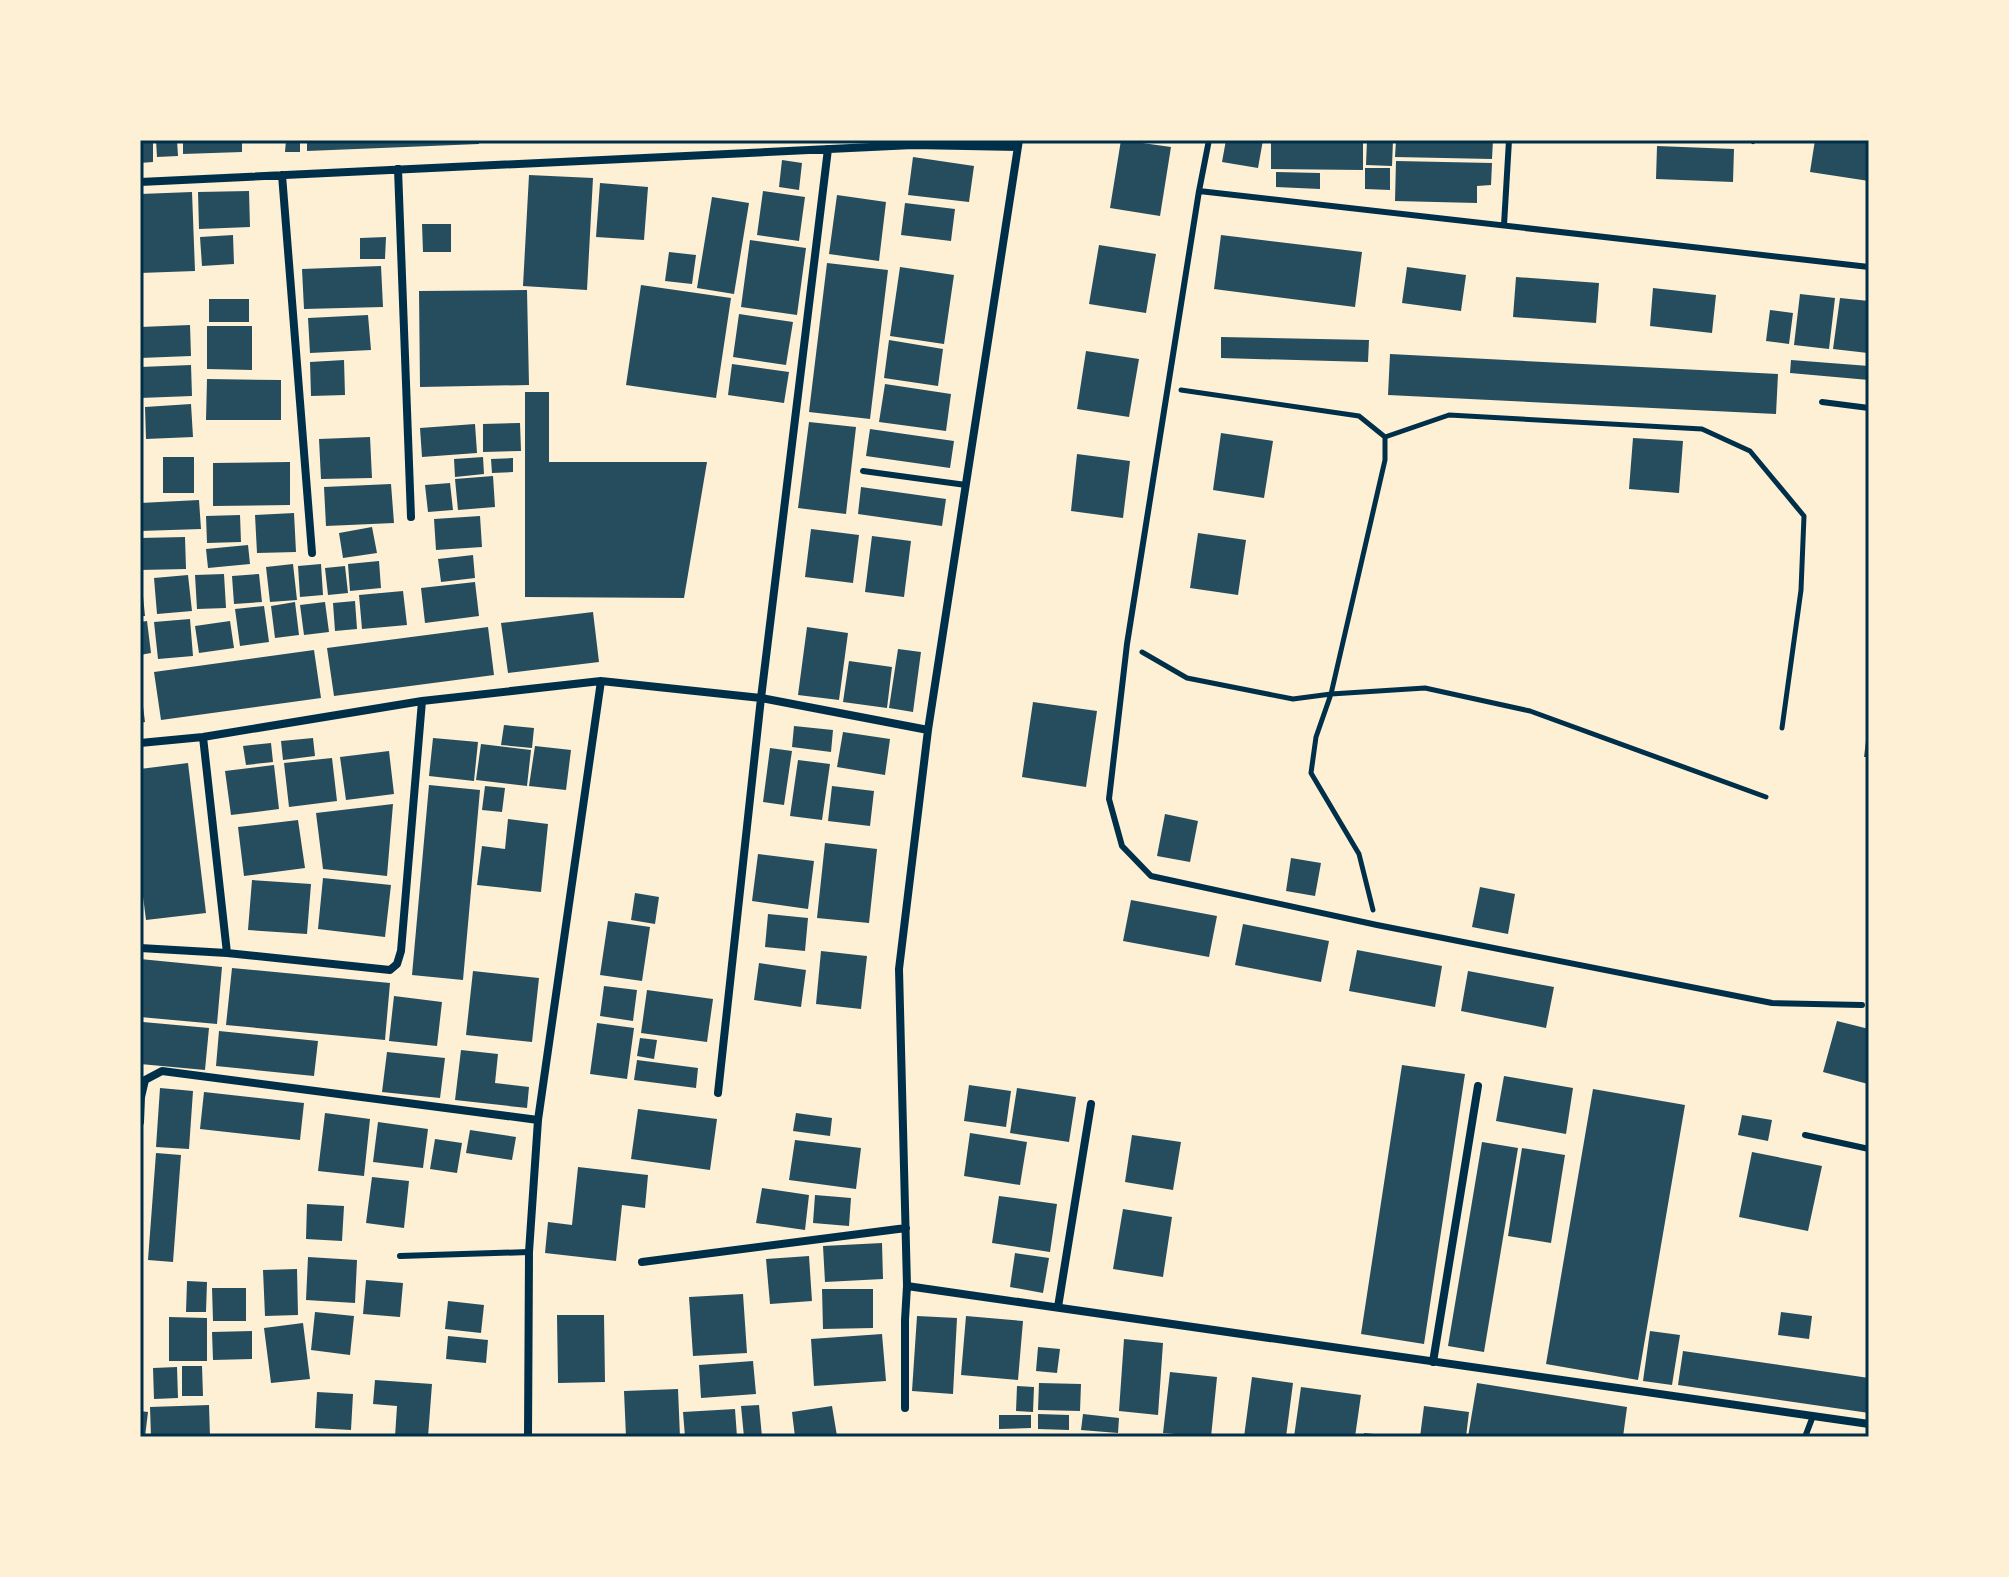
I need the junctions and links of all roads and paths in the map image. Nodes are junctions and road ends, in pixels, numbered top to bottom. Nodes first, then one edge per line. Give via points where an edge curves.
1 (1209, 140) edge
2 (1509, 140) edge
3 (1019, 144) edge
4 (828, 149) junction
5 (398, 169) junction
6 (282, 175) junction
7 (140, 182) edge
8 (1199, 191) junction
9 (1504, 225) junction
10 (1869, 267) edge
11 (1168, 388) junction
12 (1822, 402) dead end
13 (1869, 408) edge
14 (1385, 437) junction
15 (863, 471) dead end
16 (966, 485) junction
17 (411, 517) dead end
18 (312, 553) dead end
19 (1127, 644) junction
20 (601, 681) junction
21 (1331, 694) junction
22 (761, 698) junction
23 (422, 701) junction
24 (1782, 728) dead end
25 (928, 730) junction
26 (203, 737) junction
27 (140, 743) edge
28 (1766, 797) dead end
29 (1377, 925) junction
30 (140, 948) edge
31 (227, 953) junction
32 (1862, 1005) dead end
33 (1478, 1086) dead end
34 (718, 1093) dead end
35 (1091, 1104) dead end
36 (538, 1120) junction
37 (140, 1122) edge
38 (1805, 1135) dead end
39 (1869, 1149) edge
40 (906, 1228) junction
41 (529, 1252) junction
42 (400, 1256) dead end
43 (642, 1262) dead end
44 (907, 1286) junction
45 (1058, 1307) junction
46 (1433, 1362) junction
47 (905, 1408) dead end
48 (1813, 1416) junction
49 (1869, 1424) edge
50 (528, 1437) edge
51 (1805, 1437) edge

1 - 8 lane
2 - 9 lane
3 - 4 street
3 - 16 street
4 - 5 street
4 - 22 street
5 - 6 street
5 - 17 street
6 - 7 street
6 - 18 street
8 - 9 lane
8 - 11 lane
9 - 10 lane
11 - 14 path via 1359,416
11 - 19 lane
12 - 13 lane
14 - 21 path via 1385,460
14 - 24 path via 1449,415 1702,429 1750,451 1804,516 1801,590
15 - 16 lane
16 - 25 street
19 - 21 path via 1187,678 1293,699
19 - 29 lane via 1109,799 1122,846 1151,876
20 - 22 street
20 - 23 street
20 - 36 street
21 - 28 path via 1425,688 1530,711
21 - 29 path via 1311,773 1359,854
22 - 25 street
22 - 34 street
23 - 26 street
23 - 31 street via 397,964 390,970
25 - 40 street via 899,969
26 - 27 street
26 - 31 street
29 - 32 lane via 1772,1003
30 - 31 street
33 - 46 street
35 - 45 street
36 - 37 street via 162,1071 145,1080
36 - 41 street
38 - 39 lane
40 - 43 street
40 - 44 street
41 - 42 lane
41 - 50 street
44 - 45 street
44 - 47 street
45 - 46 street
46 - 48 street
48 - 49 street
48 - 51 lane

